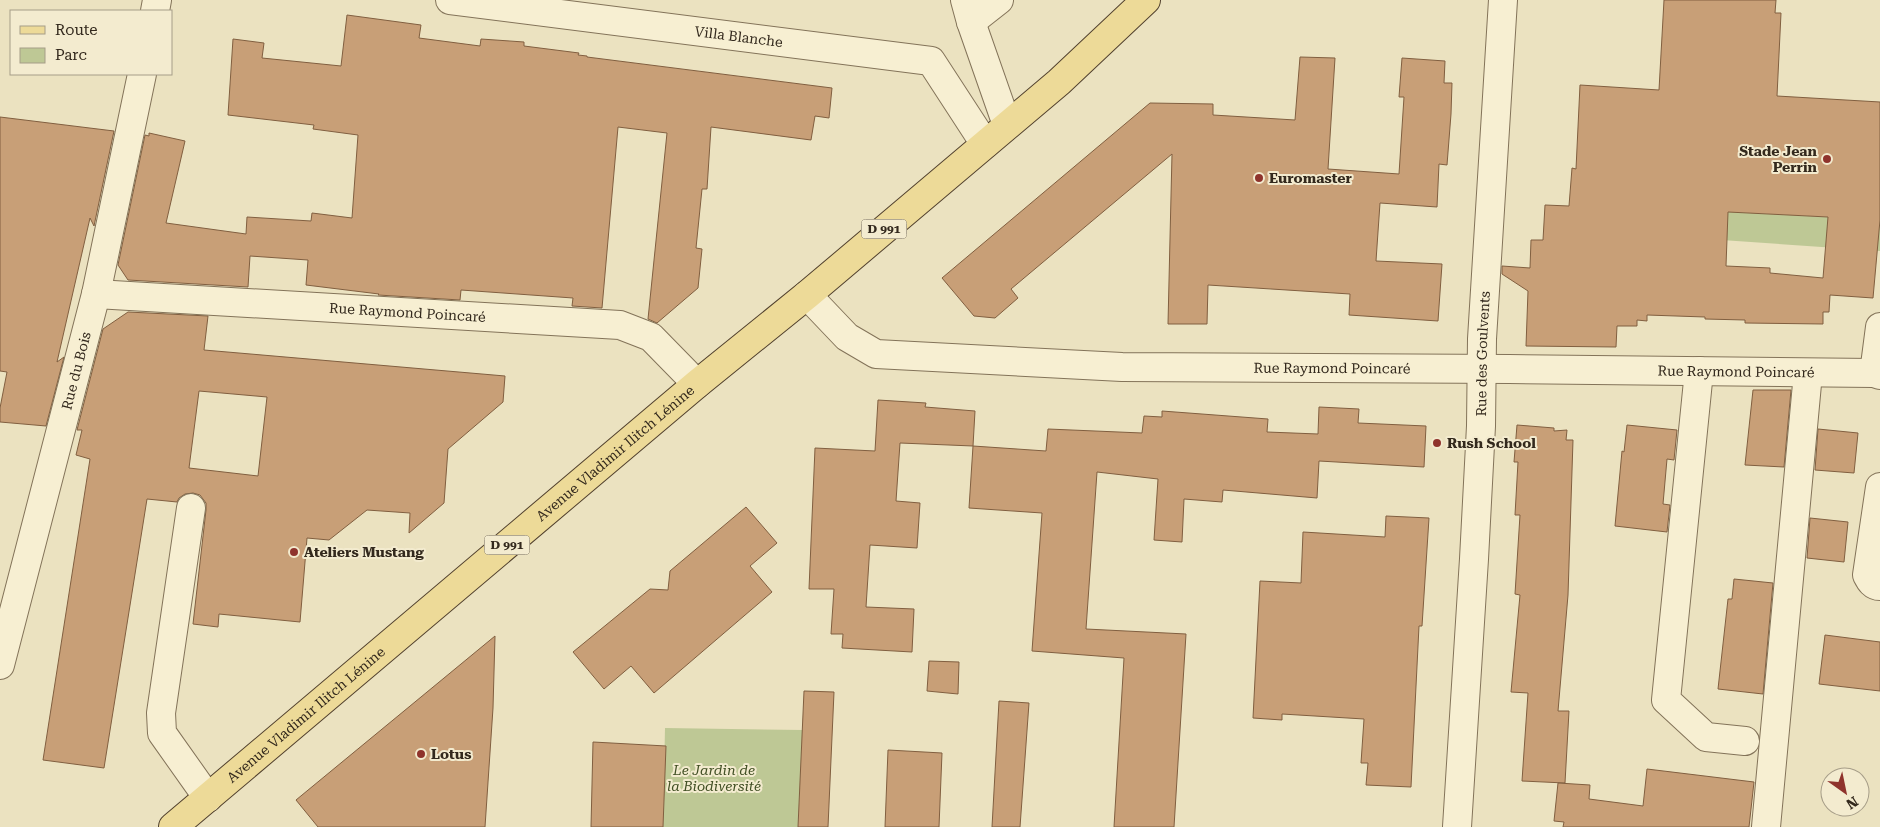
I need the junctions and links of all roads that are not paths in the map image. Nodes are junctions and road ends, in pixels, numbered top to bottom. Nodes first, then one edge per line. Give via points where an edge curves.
1 (450, 0) edge
2 (999, 0) edge
3 (1146, 0) edge
4 (1168, 0) edge
5 (1503, 0) edge
6 (968, 11) edge
7 (142, 75) edge
8 (1059, 82) junction
9 (1007, 125) junction
10 (985, 144) junction
11 (96, 294) junction
12 (807, 294) junction
13 (1880, 327) edge
14 (1481, 369) junction
15 (1699, 372) junction
16 (1808, 373) junction
17 (1877, 374) edge
18 (697, 384) junction
19 (1880, 487) edge
20 (191, 508) dead end
21 (1880, 586) edge
22 (0, 665) edge
23 (1746, 741) dead end
24 (208, 798) junction
25 (173, 827) edge
26 (1457, 827) edge
27 (1766, 827) edge

1 - 10 street, Villa Blanche via 931,61
2 - 6 street
3 - 8 main road, Avenue Vladimir Ilitch Lénine / D 991
4 - 8 main road, Avenue Vladimir Ilitch Lénine / D 991
5 - 14 street, Rue des Goulvents
6 - 9 street
7 - 11 street, Rue du Bois
8 - 9 main road, Avenue Vladimir Ilitch Lénine / D 991
9 - 10 main road, Avenue Vladimir Ilitch Lénine / D 991
10 - 12 main road, Avenue Vladimir Ilitch Lénine / D 991
11 - 18 street, Rue Raymond Poincaré via 620,325 651,337
11 - 22 street, Rue du Bois
12 - 14 street, Rue Raymond Poincaré via 847,337 876,354 1122,367
12 - 18 main road, Avenue Vladimir Ilitch Lénine / D 991
13 - 17 street
14 - 15 street, Rue Raymond Poincaré
14 - 26 street, Rue des Goulvents via 1476,531
15 - 16 street, Rue Raymond Poincaré
15 - 23 street via 1666,700 1706,737
16 - 17 street, Rue Raymond Poincaré
16 - 27 street
18 - 24 main road, Avenue Vladimir Ilitch Lénine / D 991
19 - 21 street via 1867,576
20 - 24 street via 161,713 162,733
24 - 25 main road, Avenue Vladimir Ilitch Lénine / D 991

